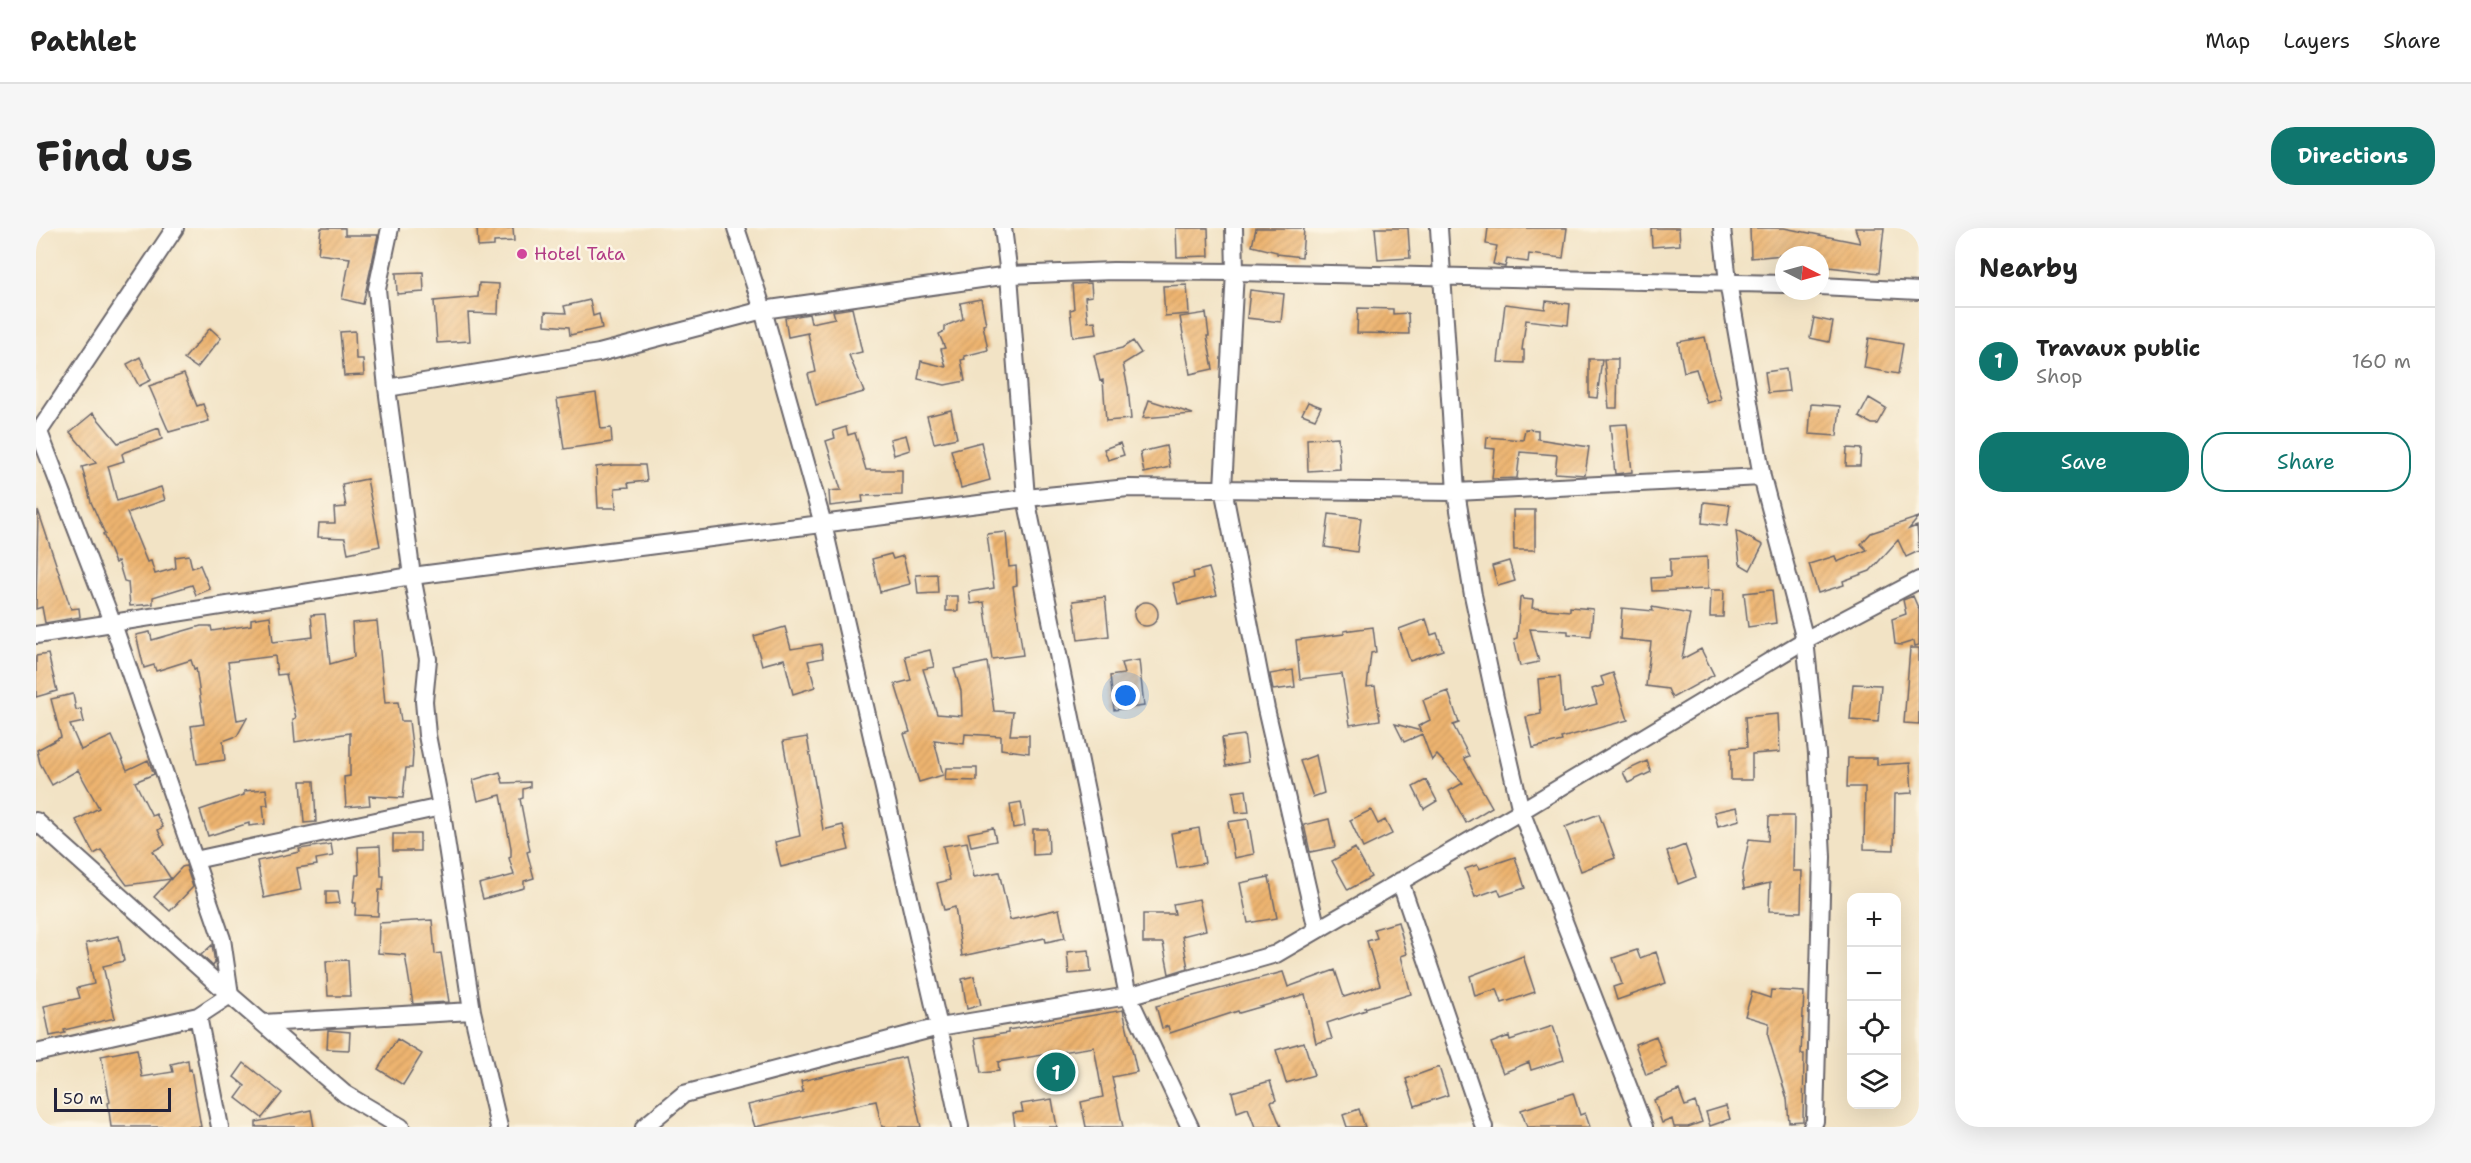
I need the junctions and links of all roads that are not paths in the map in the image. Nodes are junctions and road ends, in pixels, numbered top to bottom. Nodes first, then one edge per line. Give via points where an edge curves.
1 (176, 228) edge
2 (390, 228) edge
3 (735, 228) edge
4 (1003, 228) edge
5 (1234, 228) edge
6 (1439, 228) edge
7 (1722, 228) edge
8 (1235, 272) junction
9 (1009, 275) junction
10 (1444, 276) junction
11 (1728, 282) junction
12 (1775, 284) edge
13 (1829, 286) edge
14 (1919, 291) edge
15 (763, 310) junction
16 (387, 387) junction
17 (38, 434) edge
18 (1762, 477) junction
19 (1223, 489) junction
20 (1456, 492) junction
21 (1026, 498) junction
22 (823, 524) junction
23 (412, 576) junction
24 (1919, 580) edge
25 (113, 624) junction
26 (36, 635) edge
27 (1805, 640) junction
28 (441, 807) junction
29 (1521, 811) junction
30 (36, 821) edge
31 (44, 836) edge
32 (195, 860) junction
33 (1400, 881) junction
34 (1317, 930) junction
35 (230, 995) junction
36 (1128, 996) junction
37 (472, 1011) junction
38 (198, 1016) junction
39 (263, 1023) junction
40 (939, 1027) junction
41 (36, 1053) edge
42 (220, 1127) edge
43 (401, 1127) edge
44 (499, 1127) edge
45 (644, 1127) edge
46 (960, 1127) edge
47 (1190, 1127) edge
48 (1484, 1127) edge
49 (1644, 1127) edge
50 (1812, 1127) edge

1 - 17 street
2 - 16 street via 377,289
3 - 15 street
4 - 9 street
5 - 8 street
6 - 10 street
7 - 11 street
8 - 9 street
8 - 10 street
8 - 19 street
9 - 15 street
9 - 21 street
10 - 11 street
10 - 20 street
11 - 12 street
11 - 18 street
13 - 14 street
15 - 16 street via 599,353
15 - 22 street
16 - 23 street
17 - 25 street
18 - 20 street
18 - 27 street
19 - 20 street
19 - 21 street via 1128,488
19 - 34 street via 1266,709
20 - 29 street via 1473,595
21 - 22 street
21 - 36 street
22 - 23 street
22 - 40 street
23 - 25 street
23 - 28 street via 428,658 424,701
24 - 27 street
25 - 26 street
25 - 32 street
27 - 29 street
27 - 50 street via 1817,754 1822,856
28 - 32 street
28 - 37 street
29 - 33 street
29 - 49 street
30 - 31 street
31 - 35 street
32 - 35 street via 222,939
33 - 34 street
33 - 48 street
34 - 36 street via 1276,954
35 - 38 street
35 - 39 street
36 - 40 street
36 - 47 street
37 - 39 street
37 - 44 street
38 - 41 street
38 - 42 street
39 - 43 street via 345,1094
40 - 45 street via 684,1094
40 - 46 street

